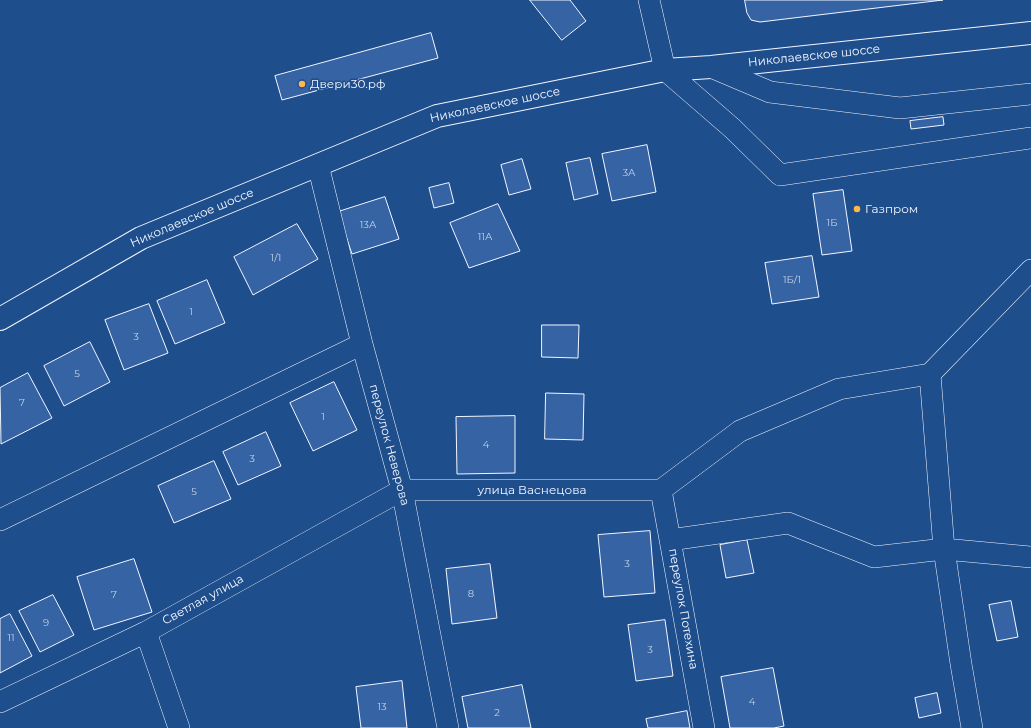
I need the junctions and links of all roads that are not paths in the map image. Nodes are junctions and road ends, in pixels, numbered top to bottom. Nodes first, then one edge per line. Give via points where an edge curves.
1 (649, 0) edge
2 (1031, 33) edge
3 (711, 67) junction
4 (665, 70) junction
5 (1031, 94) edge
6 (1031, 138) edge
7 (318, 165) junction
8 (1031, 270) edge
9 (0, 319) edge
10 (362, 344) junction
11 (930, 374) junction
12 (402, 490) junction
13 (661, 490) junction
14 (0, 520) edge
15 (670, 540) junction
16 (944, 549) junction
17 (1031, 557) edge
18 (146, 632) junction
19 (0, 702) edge
20 (178, 728) edge
21 (448, 728) edge
22 (704, 728) edge
23 (972, 728) edge

1 - 4 street
2 - 3 main road, Николаевское шоссе
3 - 4 main road, Николаевское шоссе
3 - 5 street via 770,92 900,108
4 - 6 street via 732,128 780,175
4 - 7 main road, Николаевское шоссе via 437,116
7 - 9 main road, Николаевское шоссе via 141,238
7 - 10 street, переулок Неверова
8 - 11 street
10 - 12 street, переулок Неверова
10 - 14 street
11 - 13 street via 839,389 740,431
11 - 16 street
12 - 13 street, улица Васнецова
12 - 18 street, Светлая улица
12 - 21 street, переулок Неверова
13 - 15 street, переулок Потехина
15 - 16 street via 788,523 874,557
15 - 22 street, переулок Потехина
16 - 17 street
16 - 23 street
18 - 19 street, Светлая улица
18 - 20 street

